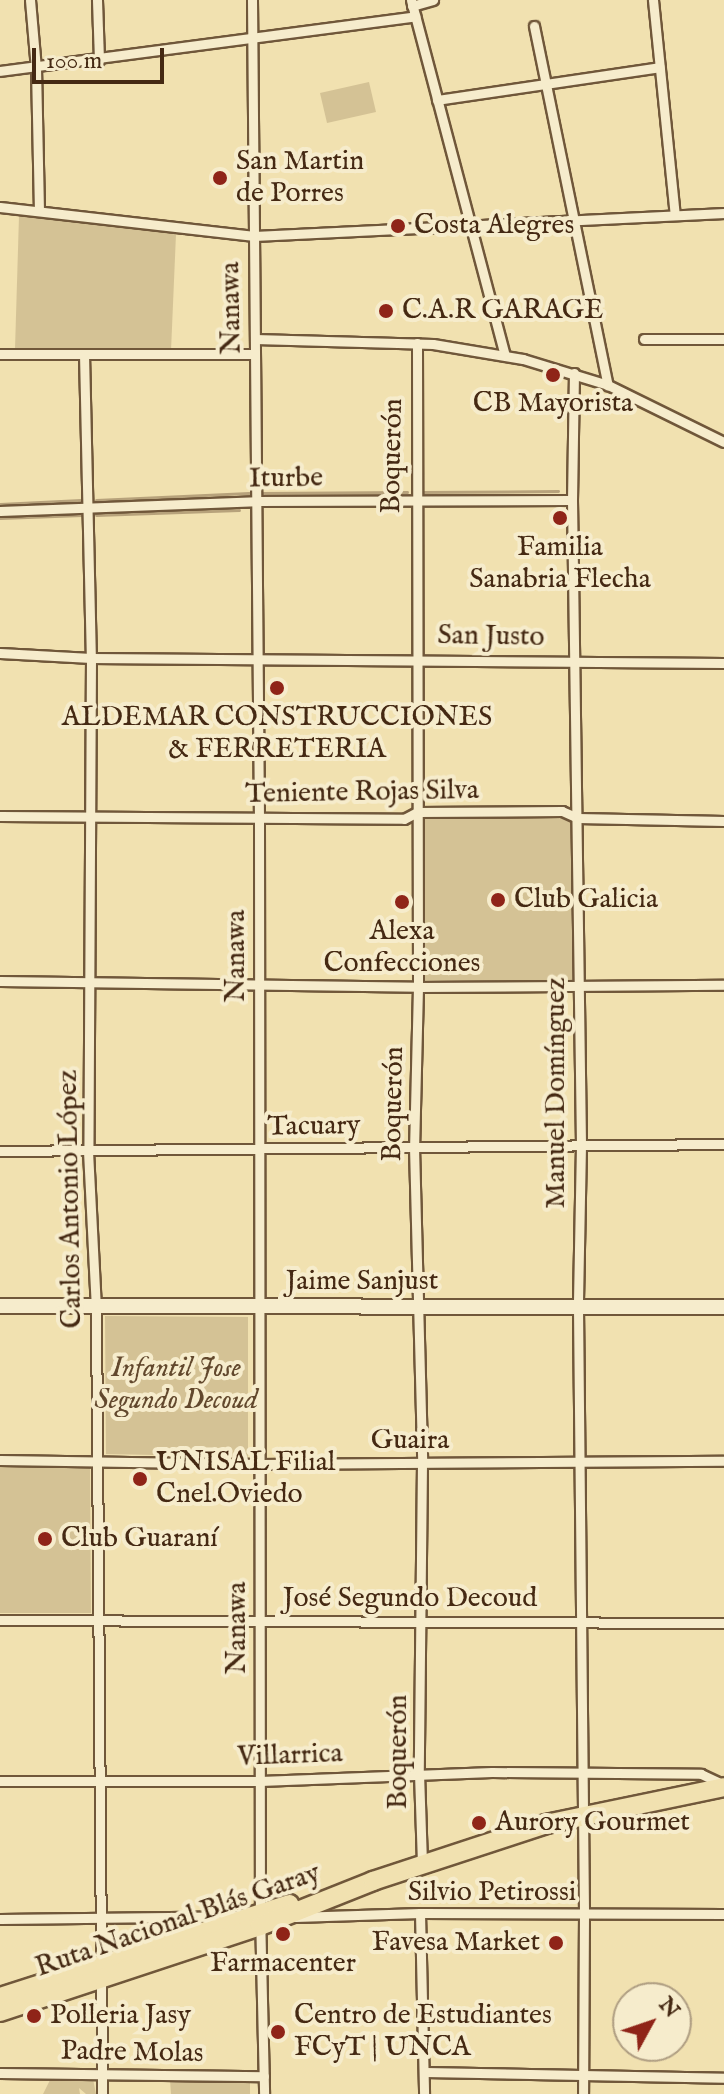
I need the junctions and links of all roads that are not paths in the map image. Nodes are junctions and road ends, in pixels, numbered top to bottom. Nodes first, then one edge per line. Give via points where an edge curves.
1 (30, 0) edge
2 (97, 0) edge
3 (252, 0) edge
4 (433, 0) edge
5 (653, 0) edge
6 (413, 7) edge
7 (534, 26) dead end
8 (252, 40) junction
9 (99, 60) junction
10 (660, 67) junction
11 (36, 68) junction
12 (0, 71) edge
13 (546, 82) junction
14 (437, 100) junction
15 (0, 207) edge
16 (39, 211) junction
17 (724, 213) edge
18 (675, 215) junction
19 (576, 220) junction
20 (471, 225) junction
21 (254, 236) junction
22 (255, 339) junction
23 (644, 339) dead end
24 (724, 339) edge
25 (417, 343) junction
26 (0, 354) edge
27 (84, 354) junction
28 (255, 354) junction
29 (505, 355) junction
30 (574, 373) junction
31 (608, 385) junction
32 (724, 442) edge
33 (572, 500) junction
34 (256, 501) junction
35 (414, 501) junction
36 (89, 507) junction
37 (0, 511) edge
38 (0, 653) edge
39 (91, 658) junction
40 (258, 658) junction
41 (415, 658) junction
42 (575, 660) junction
43 (724, 663) edge
44 (417, 812) junction
45 (0, 816) edge
46 (92, 817) junction
47 (259, 818) junction
48 (578, 818) junction
49 (724, 821) edge
50 (0, 981) edge
51 (91, 982) junction
52 (259, 985) junction
53 (724, 985) edge
54 (418, 987) junction
55 (579, 988) junction
56 (724, 1144) edge
57 (581, 1145) junction
58 (414, 1147) junction
59 (257, 1150) junction
60 (0, 1151) edge
61 (88, 1151) junction
62 (0, 1306) edge
63 (96, 1307) junction
64 (724, 1307) edge
65 (260, 1308) junction
66 (420, 1308) junction
67 (578, 1308) junction
68 (0, 1460) edge
69 (97, 1460) junction
70 (724, 1461) edge
71 (580, 1462) junction
72 (422, 1463) junction
73 (260, 1464) junction
74 (0, 1620) edge
75 (98, 1620) junction
76 (260, 1620) junction
77 (421, 1621) junction
78 (581, 1622) junction
79 (724, 1623) edge
80 (419, 1773) junction
81 (582, 1775) junction
82 (0, 1781) edge
83 (100, 1781) junction
84 (260, 1781) junction
85 (724, 1786) edge
86 (584, 1814) junction
87 (422, 1864) junction
88 (373, 1881) junction
89 (420, 1913) junction
90 (724, 1914) edge
91 (584, 1915) junction
92 (102, 1918) junction
93 (255, 1918) junction
94 (281, 1918) junction
95 (0, 1919) edge
96 (102, 1971) junction
97 (0, 1997) edge
98 (0, 2012) edge
99 (425, 2072) junction
100 (0, 2073) edge
101 (102, 2074) junction
102 (583, 2074) junction
103 (264, 2076) junction
104 (724, 2078) edge
105 (102, 2094) edge
106 (264, 2094) edge
107 (424, 2094) edge
108 (583, 2094) edge

1 - 11 street
2 - 9 street
3 - 8 street, Nanawa
4 - 6 street
5 - 10 street
6 - 8 street
6 - 14 street
7 - 13 street
8 - 9 street
8 - 21 street, Nanawa
9 - 11 street
10 - 13 street
10 - 18 street
11 - 12 street
11 - 16 street
13 - 14 street
13 - 19 street
14 - 20 street
15 - 16 street
16 - 21 street
17 - 18 street
18 - 19 street
19 - 20 street
19 - 31 street
20 - 21 street
20 - 29 street
21 - 22 street, Nanawa
22 - 25 street
22 - 28 street, Nanawa
23 - 24 street
25 - 29 street
25 - 35 street, Boquerón
26 - 27 street
27 - 28 street
27 - 36 street, Carlos Antonio López
28 - 34 street, Nanawa
29 - 30 street
30 - 31 street
30 - 33 street, Manuel Domínguez
31 - 32 street
33 - 35 street, Iturbe
33 - 42 street, Manuel Domínguez
34 - 35 street, Iturbe
34 - 36 street, Iturbe
34 - 40 street, Nanawa
35 - 41 street, Boquerón
36 - 37 street, Iturbe
36 - 39 street, Carlos Antonio López
38 - 39 street, San Justo
39 - 40 street, San Justo
39 - 46 street, Carlos Antonio López
40 - 41 street, San Justo
40 - 47 street, Nanawa
41 - 42 street, San Justo
41 - 44 street, Boquerón
42 - 43 street, San Justo
42 - 48 street, Manuel Domínguez
44 - 47 street, Teniente Rojas Silva via 404,819
44 - 48 street, Teniente Rojas Silva via 562,811
44 - 54 street, Boquerón
45 - 46 street, Teniente Rojas Silva
46 - 47 street, Teniente Rojas Silva
46 - 51 street, Carlos Antonio López
47 - 52 street, Nanawa
48 - 49 street, Teniente Rojas Silva
48 - 55 street, Manuel Domínguez
50 - 51 street
51 - 52 street
51 - 61 street, Carlos Antonio López
52 - 54 street
52 - 59 street, Nanawa
53 - 55 street
54 - 55 street
54 - 58 street, Boquerón
55 - 57 street, Manuel Domínguez
56 - 57 street, Tacuary
57 - 58 street, Tacuary
57 - 67 street, Manuel Domínguez
58 - 59 street, Tacuary
58 - 66 street, Boquerón
59 - 61 street, Tacuary
59 - 65 street, Nanawa
60 - 61 street, Tacuary
61 - 63 street, Carlos Antonio López
62 - 63 main road, Jaime Sanjust
63 - 65 main road, Jaime Sanjust
63 - 69 street, Carlos Antonio López
64 - 67 main road, Jaime Sanjust
65 - 66 main road, Jaime Sanjust
65 - 73 street, Nanawa
66 - 67 main road, Jaime Sanjust
66 - 72 street, Boquerón
67 - 71 street, Manuel Domínguez
68 - 69 street, Guaira
69 - 73 street, Guaira
69 - 75 street, Carlos Antonio López
70 - 71 street, Guaira
71 - 72 street, Guaira
71 - 78 street, Manuel Domínguez
72 - 73 street, Guaira
72 - 77 street, Boquerón
73 - 76 street, Nanawa
74 - 75 street, José Segundo Decoud
75 - 76 street, José Segundo Decoud
75 - 83 street, Carlos Antonio López
76 - 77 street, José Segundo Decoud
76 - 84 street, Nanawa
77 - 78 street, José Segundo Decoud
77 - 80 street, Boquerón
78 - 79 street, José Segundo Decoud
78 - 81 street, Manuel Domínguez
80 - 81 street, Villarrica
80 - 84 street, Villarrica
80 - 87 street, Boquerón
81 - 85 street, Villarrica via 701,1774
81 - 86 street, Manuel Domínguez
82 - 83 street, Villarrica
83 - 84 street, Villarrica
83 - 92 street, Carlos Antonio López
84 - 93 street, Nanawa
85 - 86 highway, Ruta Nacional Blás Garay
86 - 87 highway, Ruta Nacional Blás Garay
86 - 91 street, Manuel Domínguez
87 - 88 highway, Ruta Nacional Blás Garay
88 - 93 highway, Ruta Nacional Blás Garay
88 - 94 highway, Ruta Nacional Blás Garay
89 - 91 street, Silvio Petirossi
89 - 94 street, Silvio Petirossi
89 - 99 street
90 - 91 street, Silvio Petirossi
91 - 102 street, Manuel Domínguez
92 - 93 street
92 - 95 street
92 - 96 street, Carlos Antonio López
93 - 94 highway, Ruta Nacional Blás Garay
93 - 96 highway, Ruta Nacional Blás Garay
93 - 103 street, Nanawa
96 - 97 highway, Ruta Nacional Blás Garay
96 - 98 highway, Ruta Nacional Blás Garay
96 - 101 street, Carlos Antonio López
99 - 102 street
99 - 107 street
100 - 101 street, Padre Molas
101 - 103 street, Padre Molas
101 - 105 street, Carlos Antonio López
102 - 104 street
102 - 108 street, Manuel Domínguez
103 - 106 street, Nanawa

